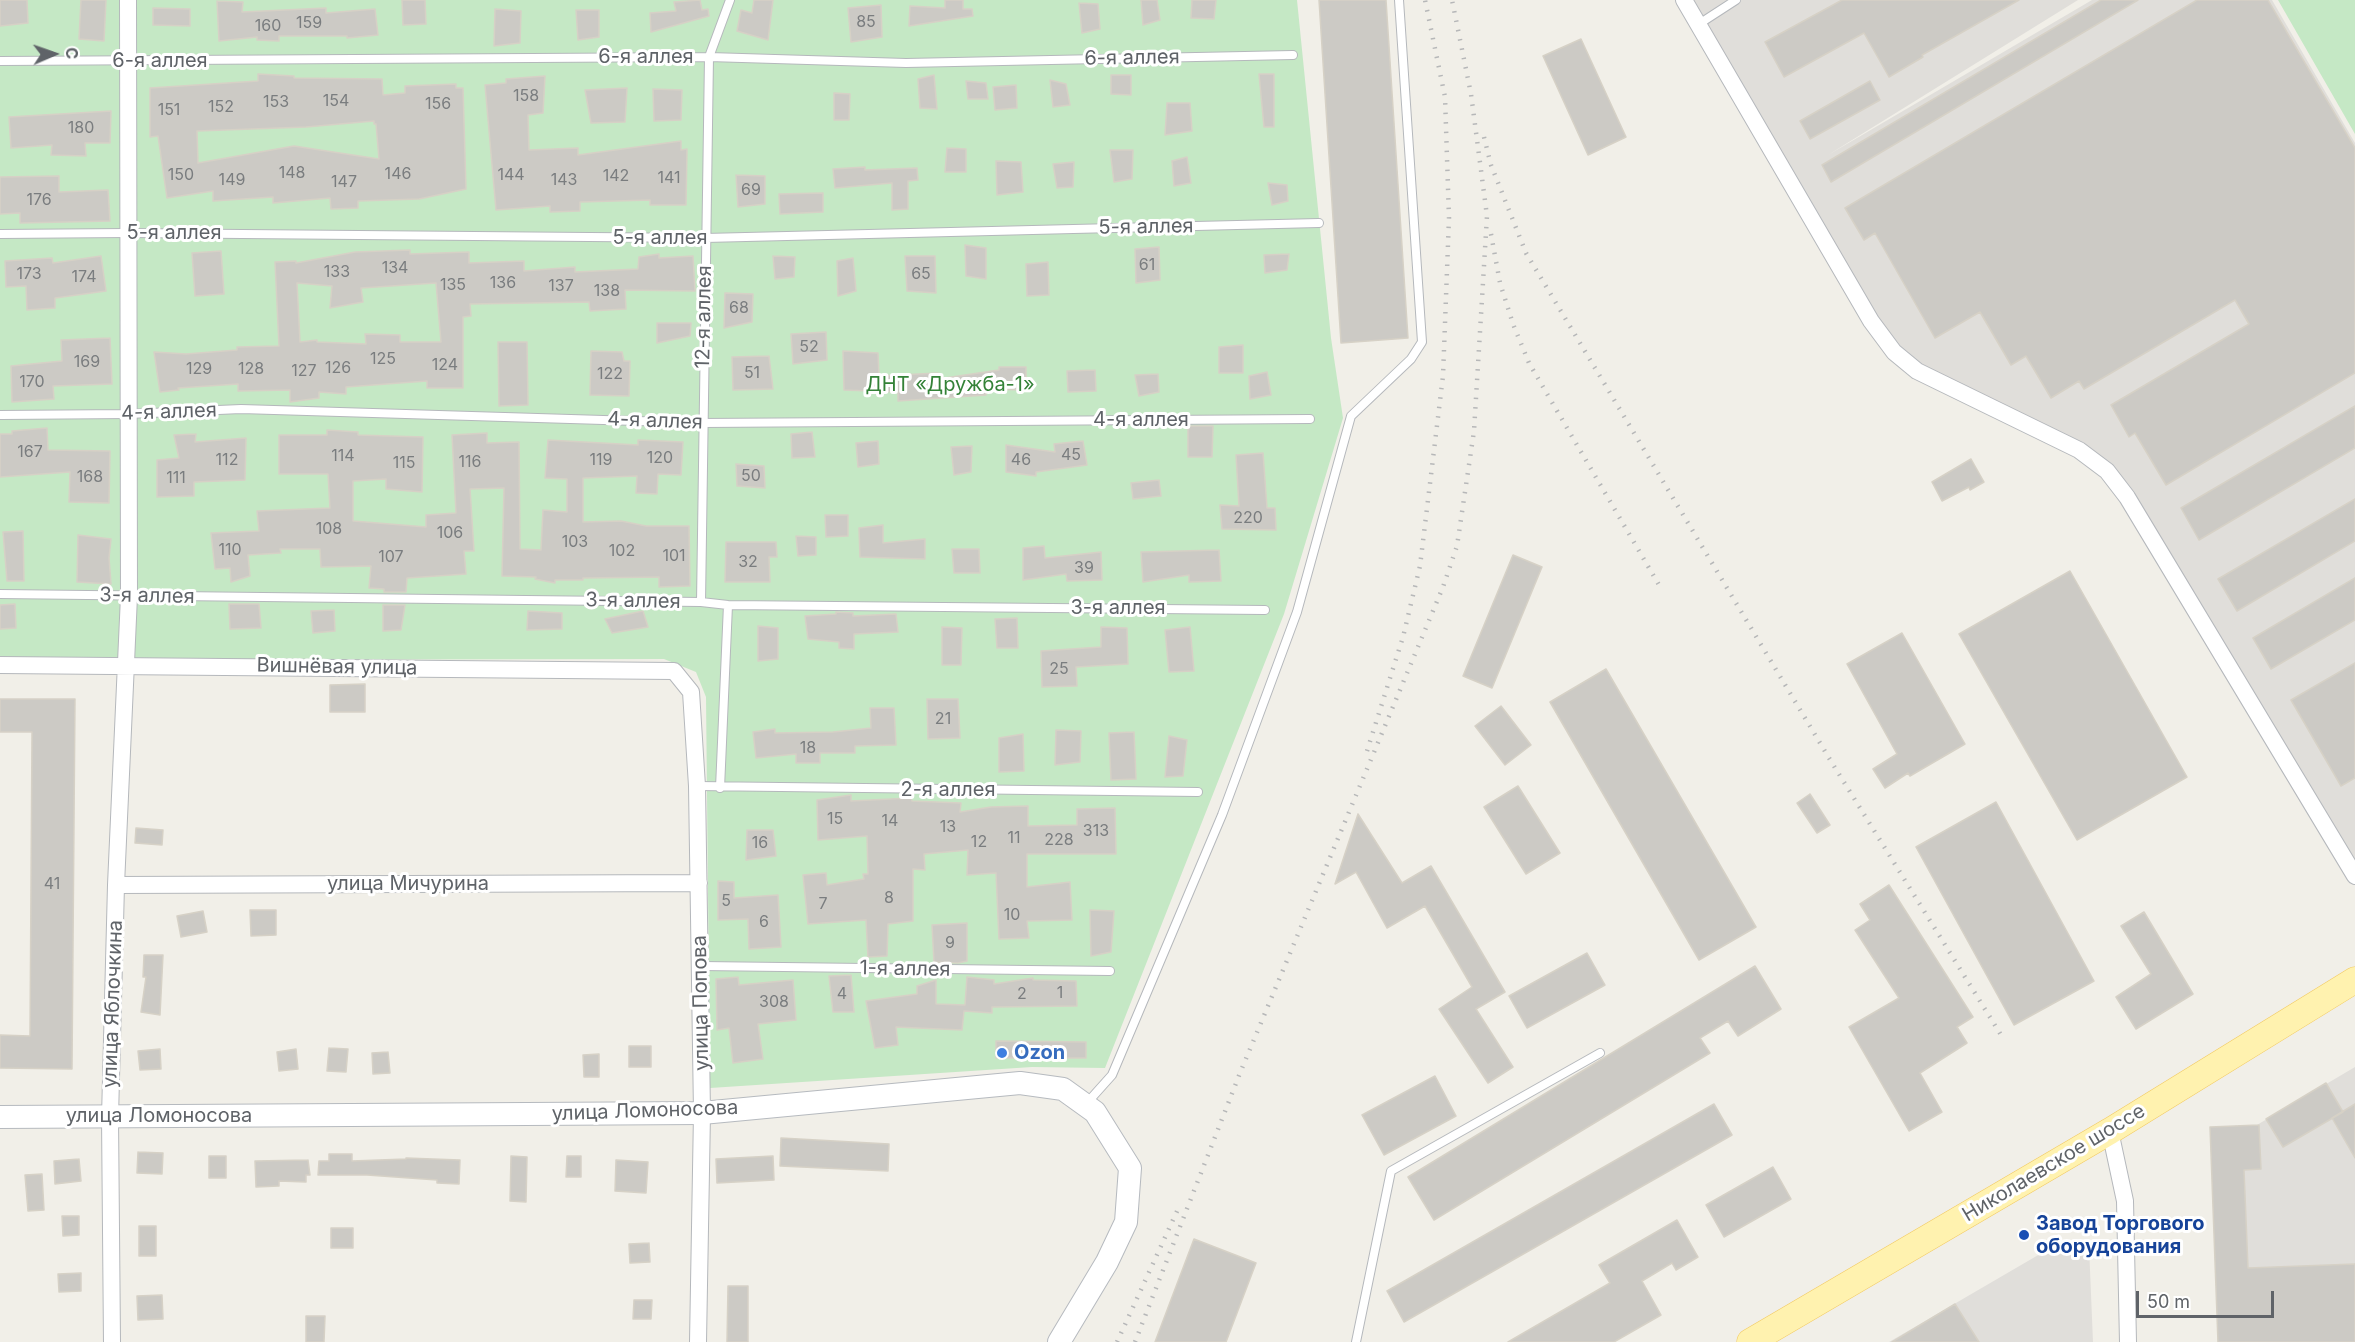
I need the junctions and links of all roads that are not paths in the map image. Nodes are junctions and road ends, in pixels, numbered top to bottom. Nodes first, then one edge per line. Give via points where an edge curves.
1 (128, 0) edge
2 (730, 0) edge
3 (1399, 0) edge
4 (1684, 0) edge
5 (1736, 0) edge
6 (1698, 24) junction
7 (1293, 55) dead end
8 (709, 57) junction
9 (0, 61) edge
10 (127, 61) junction
11 (1319, 223) dead end
12 (127, 233) junction
13 (0, 234) edge
14 (705, 238) junction
15 (128, 414) junction
16 (0, 415) edge
17 (1310, 419) dead end
18 (702, 423) junction
19 (0, 594) edge
20 (129, 596) junction
21 (701, 602) junction
22 (728, 605) junction
23 (1265, 610) dead end
24 (0, 665) edge
25 (126, 665) junction
26 (674, 671) joint
27 (698, 786) junction
28 (720, 788) junction
29 (1198, 792) dead end
30 (2355, 876) edge
31 (699, 883) junction
32 (116, 885) junction
33 (701, 966) junction
34 (1110, 971) dead end
35 (2355, 980) edge
36 (1600, 1053) dead end
37 (1086, 1105) junction
38 (702, 1113) junction
39 (0, 1117) edge
40 (110, 1117) junction
41 (2110, 1131) junction
42 (112, 1342) edge
43 (698, 1342) edge
44 (1059, 1342) edge
45 (1356, 1342) edge
46 (1750, 1342) edge
47 (2128, 1342) edge

1 - 10 street, улица Яблочкина
2 - 8 lane, 12-я аллея
3 - 37 lane via 1422,342 1411,359 1351,416 1297,612 1221,815 1112,1075
4 - 6 street
5 - 6 lane
6 - 30 street via 1871,321 1894,352 1917,371 2079,450 2107,471 2127,497
7 - 8 lane, 6-я аллея via 906,63
8 - 10 lane, 6-я аллея
8 - 14 lane, 12-я аллея
9 - 10 lane, 6-я аллея
10 - 12 street, улица Яблочкина
11 - 14 lane, 5-я аллея
12 - 13 lane, 5-я аллея
12 - 14 lane, 5-я аллея
12 - 15 street, улица Яблочкина
14 - 18 lane, 12-я аллея
15 - 16 lane, 4-я аллея
15 - 18 lane, 4-я аллея via 241,409
15 - 20 street, улица Яблочкина
17 - 18 lane, 4-я аллея
18 - 21 lane, 12-я аллея
19 - 20 lane, 3-я аллея
20 - 21 lane, 3-я аллея
20 - 25 street, улица Яблочкина
21 - 22 lane, 3-я аллея
22 - 23 lane, 3-я аллея
22 - 28 lane
24 - 25 street, Вишнёвая улица
25 - 26 street, Вишнёвая улица
25 - 32 street, улица Яблочкина
26 - 27 street, улица Попова via 691,692
27 - 28 lane, 2-я аллея
27 - 31 street, улица Попова
28 - 29 lane, 2-я аллея
31 - 32 street, улица Мичурина
31 - 33 street, улица Попова
32 - 40 street, улица Яблочкина
33 - 34 lane, 1-я аллея
33 - 38 street, улица Попова
35 - 41 main road, Николаевское шоссе
36 - 45 lane via 1392,1171
37 - 38 street, улица Ломоносова via 1063,1089 1020,1083
37 - 44 street, улица Ломоносова via 1095,1112 1130,1168 1126,1222
38 - 40 street, улица Ломоносова
38 - 43 street, улица Попова
39 - 40 street, улица Ломоносова
40 - 42 street, улица Яблочкина
41 - 46 main road, Николаевское шоссе
41 - 47 street via 2126,1201

